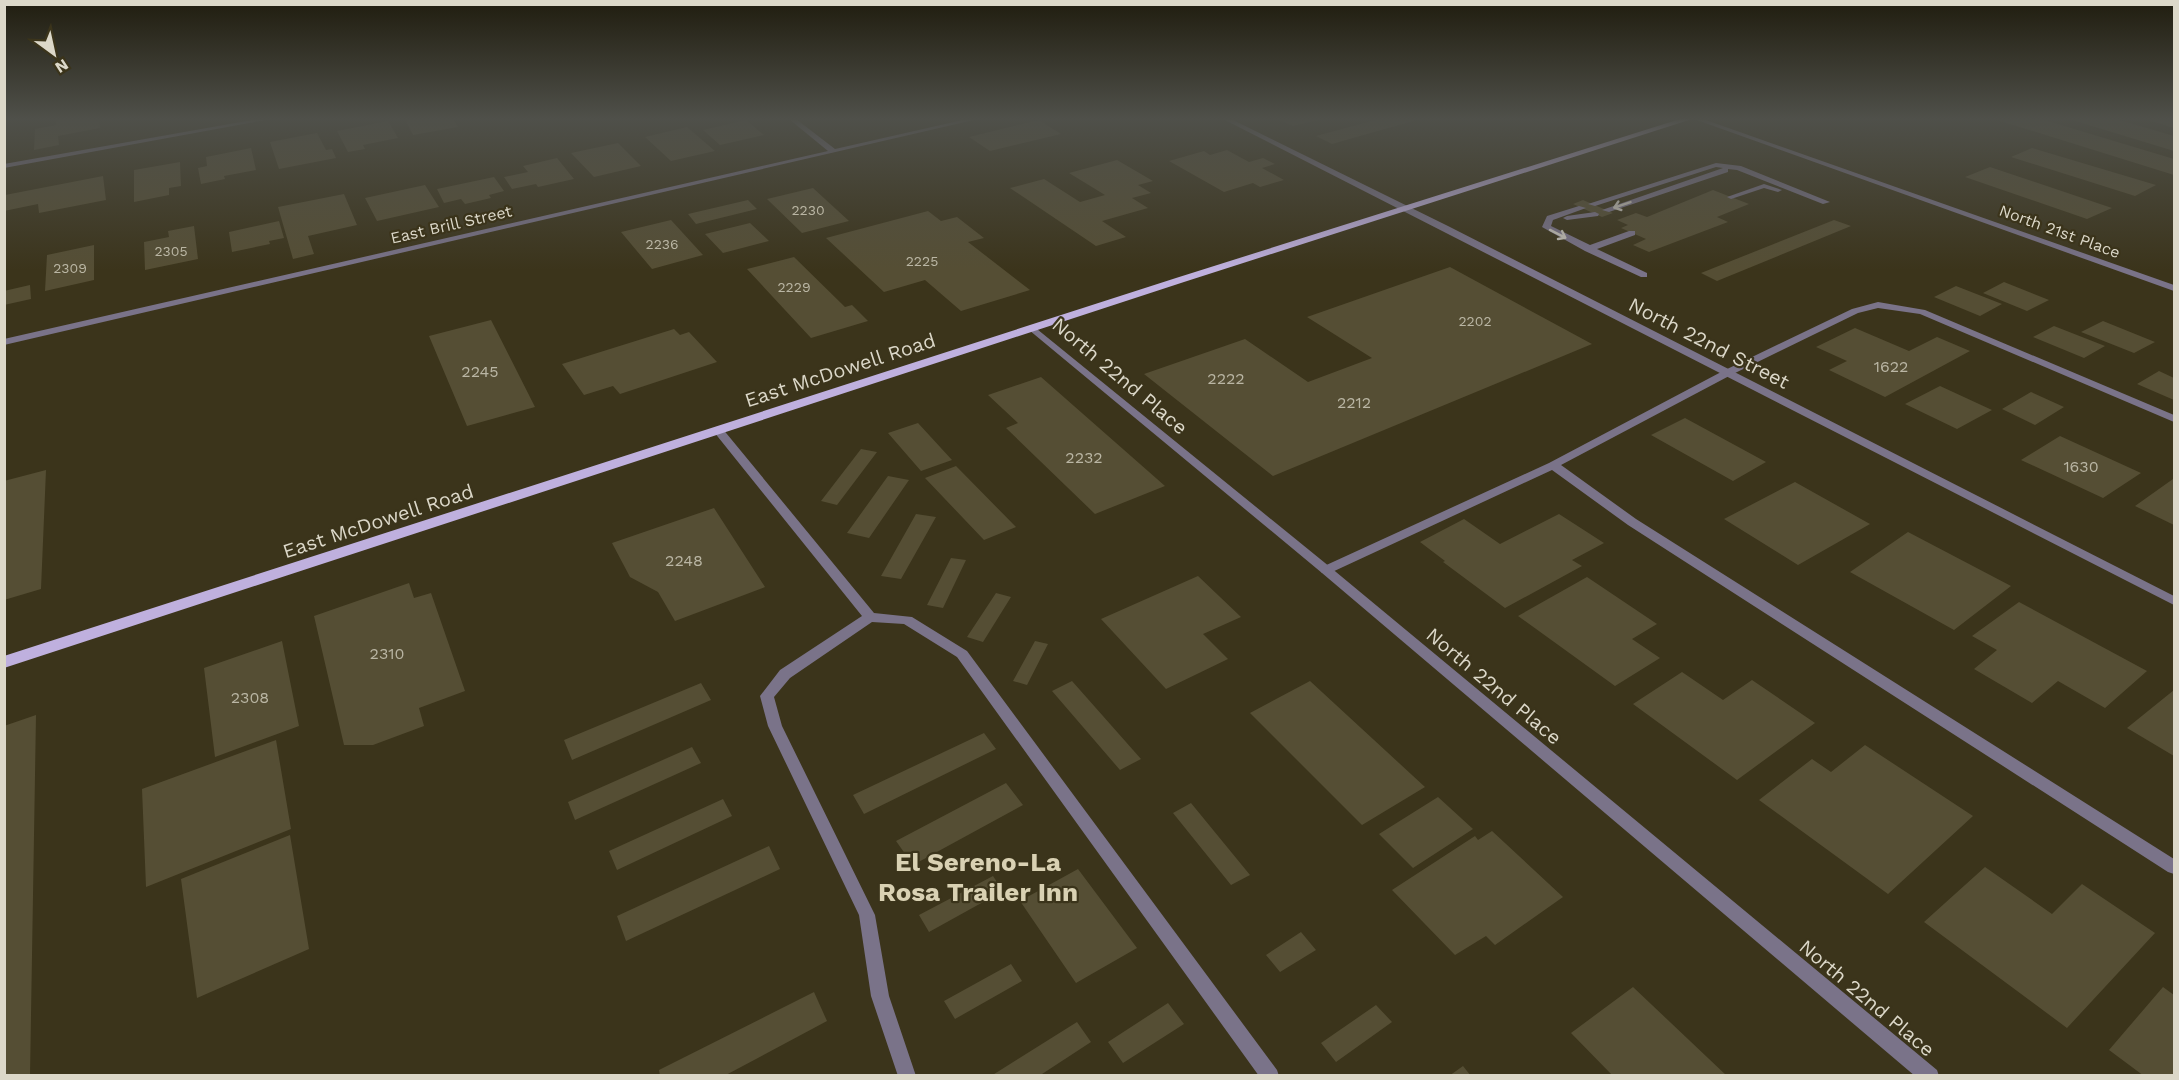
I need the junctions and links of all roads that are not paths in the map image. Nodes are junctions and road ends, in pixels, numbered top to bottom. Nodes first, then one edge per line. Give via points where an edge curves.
1 (753, 169) edge
2 (1327, 169) edge
3 (1528, 169) edge
4 (1697, 169) edge
5 (1732, 169) edge
6 (1742, 169) edge
7 (1840, 169) edge
8 (1731, 197) dead end
9 (1826, 202) dead end
10 (1592, 204) dead end
11 (1817, 205) dead end
12 (1405, 208) junction
13 (1582, 208) dead end
14 (1606, 210) dead end
15 (1595, 214) dead end
16 (1550, 218) junction
17 (1632, 233) dead end
18 (1588, 249) junction
19 (1644, 275) dead end
20 (2175, 288) edge
21 (1032, 328) junction
22 (4, 342) edge
23 (1727, 373) junction
24 (2175, 419) edge
25 (718, 430) junction
26 (1553, 465) junction
27 (1326, 570) junction
28 (2175, 601) edge
29 (870, 616) junction
30 (4, 662) edge
31 (2175, 867) edge
32 (907, 1076) edge
33 (1270, 1076) edge
34 (1930, 1076) edge

1 - 22 street, East Brill Street
2 - 12 street, North 22nd Street
3 - 12 main road, East McDowell Road
4 - 10 street
5 -> 14 street
6 - 9 street
7 - 20 street, North 21st Place
8 - 11 street via 1764,186
12 - 21 main road, East McDowell Road
12 - 23 street, North 22nd Street
13 - 16 street
15 - 16 street
16 -> 18 street via 1546,227
17 - 18 street
18 - 19 street
21 - 25 main road, East McDowell Road
21 - 27 street, North 22nd Place
23 - 24 street via 1855,312 1878,305 1923,312
23 - 26 street
23 - 28 street, North 22nd Street
25 - 29 street
25 - 30 main road, East McDowell Road
26 - 27 street
26 - 31 street via 1632,522
27 - 34 street, North 22nd Place
29 - 32 street via 785,674 767,696 775,726 867,915 880,996
29 - 33 street via 907,620 962,654

